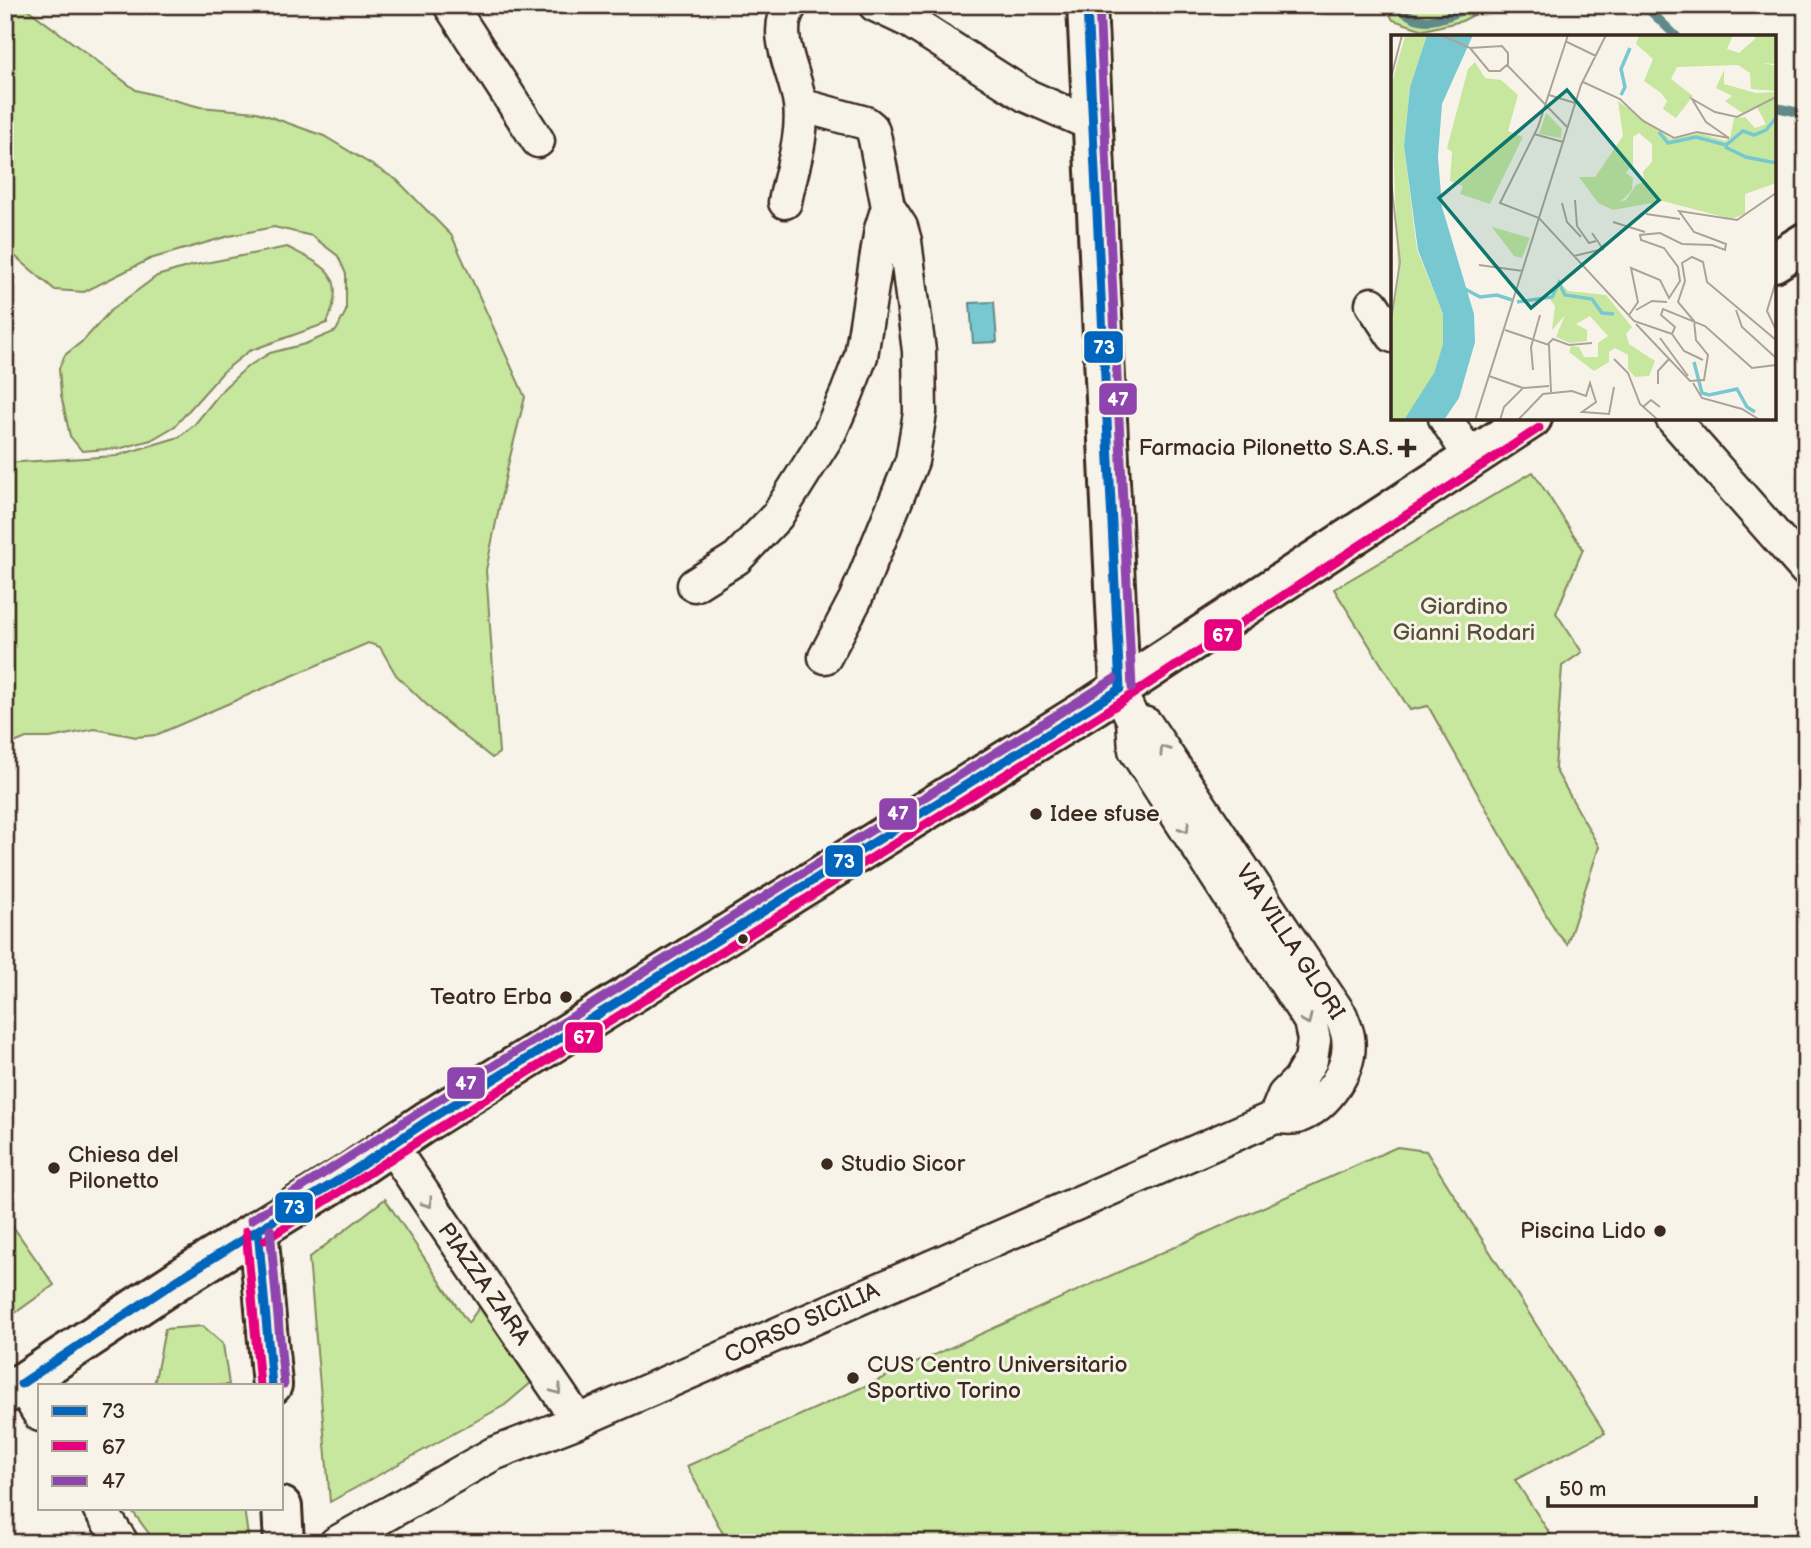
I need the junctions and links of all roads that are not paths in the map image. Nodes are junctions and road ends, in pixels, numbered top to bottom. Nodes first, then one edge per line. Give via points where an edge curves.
1 (450, 5) edge
2 (791, 5) edge
3 (875, 5) edge
4 (1087, 5) edge
5 (800, 105) junction
6 (1091, 124) junction
7 (538, 141) dead end
8 (785, 202) dead end
9 (888, 207) junction
10 (1806, 242) edge
11 (1776, 261) edge
12 (1372, 304) dead end
13 (1391, 333) edge
14 (1446, 420) edge
15 (1529, 420) edge
16 (1674, 420) edge
17 (1471, 458) junction
18 (1806, 570) edge
19 (694, 585) dead end
20 (825, 657) dead end
21 (1126, 704) junction
22 (1275, 1116) joint
23 (391, 1146) junction
24 (258, 1230) junction
25 (40, 1384) edge
26 (272, 1384) edge
27 (38, 1386) edge
28 (22, 1397) edge
29 (578, 1421) junction
30 (100, 1510) edge
31 (282, 1510) edge
32 (122, 1543) edge
33 (284, 1543) edge
34 (336, 1543) edge

1 - 7 street
2 - 5 street via 785,13 783,35
3 - 6 street via 909,21 1025,95
4 - 6 main road
5 - 8 street via 800,131
5 - 9 street via 872,128
6 - 21 main road
9 - 19 street via 861,356 830,432 777,516 737,558
9 - 20 street via 905,241 919,351 920,413 912,461 855,600
10 - 11 main road
12 - 13 street
14 - 17 street
15 - 17 main road
16 - 18 street
17 - 21 main road
21 - 22 street, VIA VILLA GLORI via 1146,724 1341,1016 1348,1038 1339,1079 1309,1111 1294,1118
21 - 23 main road
22 - 29 street, CORSO SICILIA
23 - 24 main road
23 -> 29 street, PIAZZA ZARA
24 - 25 main road
24 - 26 main road
27 - 28 main road
29 - 34 street, CORSO SICILIA via 493,1454
30 - 32 street
31 - 33 main road

